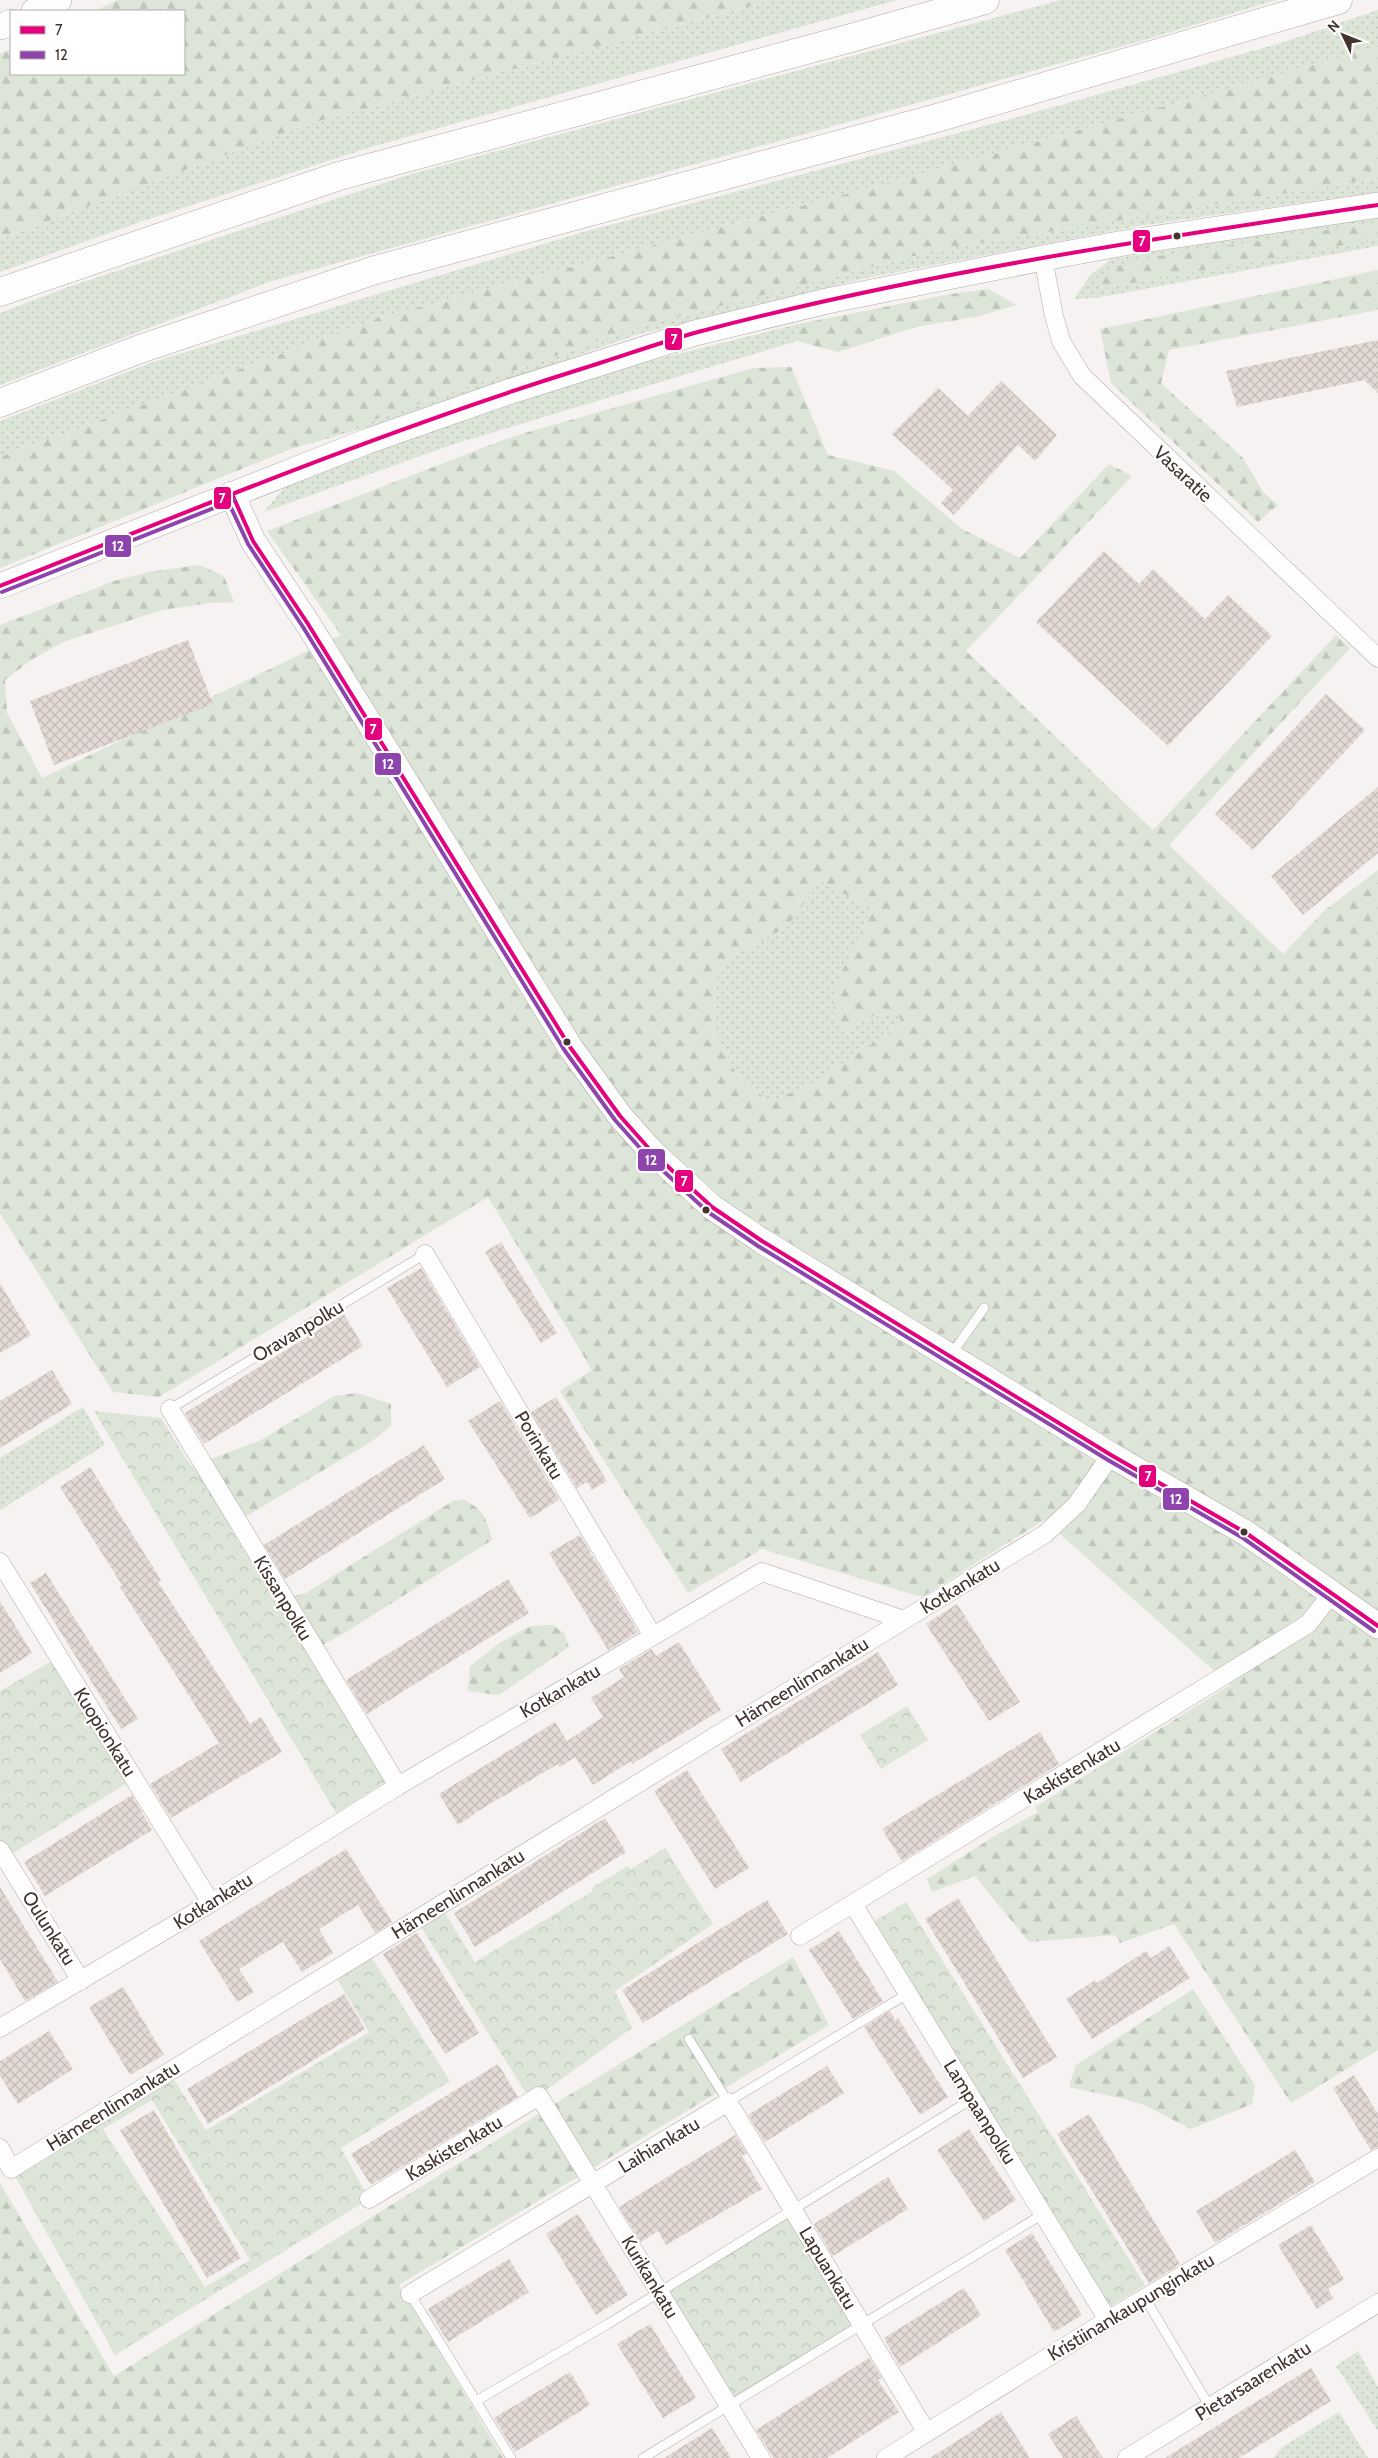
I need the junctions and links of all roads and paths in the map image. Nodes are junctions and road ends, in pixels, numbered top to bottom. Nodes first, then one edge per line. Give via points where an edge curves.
1 (59, 0) edge
2 (985, 0) edge
3 (1338, 0) edge
4 (36, 10) edge
5 (1378, 205) edge
6 (1043, 258) junction
7 (0, 292) edge
8 (0, 403) edge
9 (232, 494) junction
10 (0, 586) edge
11 (1378, 658) edge
12 (425, 1254) joint
13 (984, 1308) dead end
14 (951, 1355) junction
15 (170, 1409) joint
16 (1111, 1455) junction
17 (0, 1562) edge
18 (1333, 1592) junction
19 (904, 1620) junction
20 (1378, 1626) edge
21 (653, 1636) junction
22 (398, 1786) junction
23 (0, 1850) edge
24 (211, 1903) junction
25 (852, 1904) junction
26 (800, 1936) dead end
27 (81, 1980) junction
28 (907, 1994) junction
29 (0, 2028) edge
30 (689, 2039) dead end
31 (539, 2096) joint
32 (972, 2099) junction
33 (728, 2102) junction
34 (0, 2148) edge
35 (1378, 2158) edge
36 (594, 2184) junction
37 (370, 2199) dead end
38 (792, 2210) junction
39 (1043, 2214) junction
40 (660, 2292) junction
41 (410, 2294) joint
42 (1145, 2298) junction
43 (1378, 2303) edge
44 (1108, 2320) junction
45 (862, 2324) junction
46 (476, 2401) junction
47 (729, 2406) junction
48 (1210, 2407) junction
49 (927, 2434) junction
50 (511, 2458) edge
51 (643, 2458) edge
52 (761, 2458) edge
53 (886, 2458) edge
54 (1127, 2458) edge

1 - 4 street
2 - 7 highway via 339,176
3 - 8 highway via 937,118 375,270 140,349
5 - 6 street
6 - 9 street via 827,300 695,333 508,392 368,441
6 - 11 street, Vasaratie via 1061,341 1082,376
9 - 10 street
9 - 14 street via 253,541 319,641 570,1047 620,1116 652,1152 712,1207 762,1241
12 - 15 lane, Oravanpolku
12 - 21 street, Porinkatu
13 - 14 lane
14 - 16 street
15 - 22 street, Kissanpolku
16 - 18 street via 1246,1532
16 - 19 street, Kotkankatu via 1077,1504 1045,1534
17 - 24 street, Kuopionkatu
18 - 20 street
18 - 25 street, Kaskistenkatu via 1308,1624
19 - 21 street, Kotkankatu via 762,1572
19 - 34 street, Hämeenlinnankatu via 12,2169
21 - 22 street, Kotkankatu
22 - 24 street, Kotkankatu
23 - 27 street, Oulunkatu
24 - 27 street, Kotkankatu
25 - 26 street, Kaskistenkatu
25 - 28 street, Lampaanpolku
27 - 29 street, Kotkankatu
28 - 32 street, Lampaanpolku
28 - 33 lane, Laihiankatu
30 - 33 lane
31 - 36 street, Kurikankatu
31 - 37 street, Kaskistenkatu
32 - 38 lane
32 - 39 street, Lampaanpolku
33 - 36 street, Laihiankatu
33 - 38 street, Lapuankatu
35 - 42 street, Kristiinankaupunginkatu
36 - 40 street, Kurikankatu
36 - 41 street, Laihiankatu
38 - 40 lane
38 - 45 street, Lapuankatu
39 - 44 street, Lampaanpolku
39 - 45 lane
40 - 46 lane
40 - 47 street, Kurikankatu
41 - 46 lane
42 - 44 street, Kristiinankaupunginkatu
42 - 48 lane
43 - 48 street, Pietarsaarenkatu
44 - 49 street, Kristiinankaupunginkatu
45 - 47 lane
45 - 49 street, Lapuankatu
46 - 50 lane
47 - 51 lane
47 - 52 street, Kurikankatu
48 - 54 street, Pietarsaarenkatu
49 - 53 street, Kristiinankaupunginkatu

